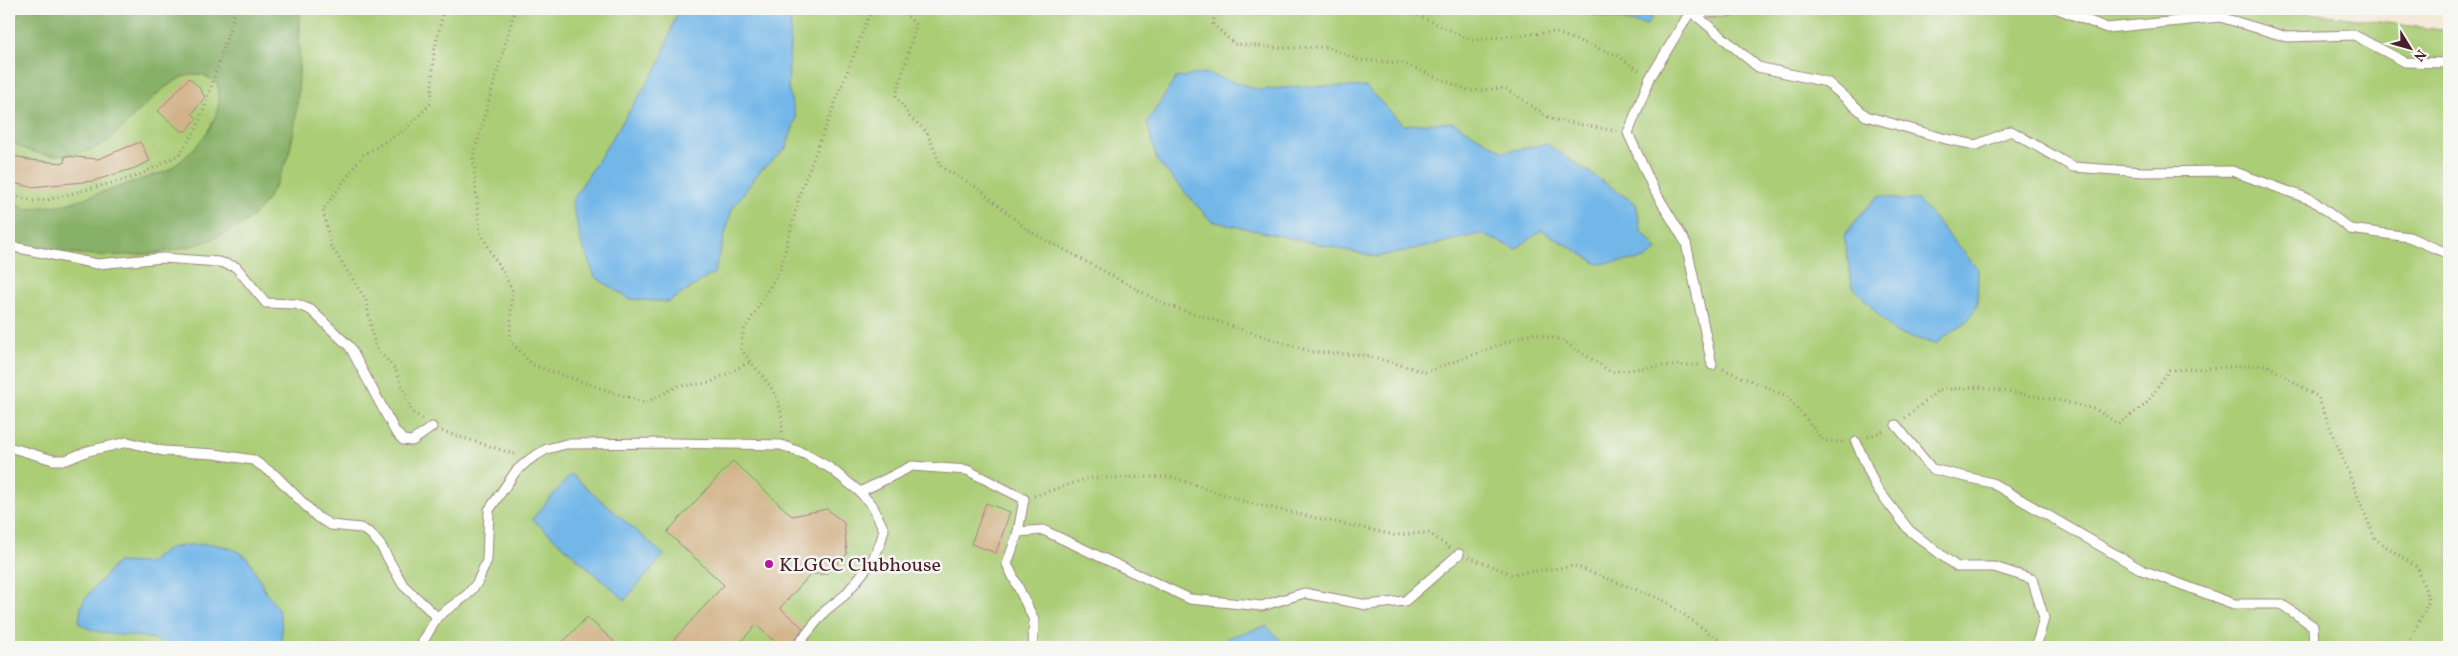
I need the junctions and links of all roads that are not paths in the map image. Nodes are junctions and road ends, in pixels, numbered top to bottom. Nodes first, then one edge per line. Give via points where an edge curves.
1 (1740, 9) edge
2 (2058, 9) edge
3 (1692, 10) edge
4 (2449, 63) edge
5 (9, 246) edge
6 (2449, 251) edge
7 (1712, 365) road end
8 (1896, 425) road end
9 (432, 427) road end
10 (1856, 442) road end
11 (9, 447) edge
12 (860, 492) junction
13 (1018, 532) junction
14 (1459, 554) road end
15 (437, 617) junction
16 (420, 647) edge
17 (796, 647) edge
18 (1033, 647) edge
19 (2036, 647) edge
20 (2314, 647) edge

1 - 3 lane via 1726,12
2 - 4 lane via 2108,28 2220,17 2287,37 2354,35 2405,62
3 - 6 lane via 1758,67 1827,82 1866,116 1946,139 1976,144 2011,131 2073,167 2143,172 2232,171 2312,200 2350,229 2409,237 2444,252
3 - 7 lane via 1650,78 1628,133 1653,188 1686,243
5 - 9 lane via 97,264 163,258 219,262 236,267 266,303 296,304 311,310 350,347 395,432 403,440 412,441
8 - 20 lane via 1932,469 1992,483 2142,570 2234,604 2281,604 2313,626
10 - 19 lane via 1876,487 1909,530 1958,567 1994,567 2032,579 2044,618
11 - 15 lane via 53,460 66,460 97,448 128,442 162,451 253,460 275,475 317,517 331,525 360,528 370,533 403,585
12 - 13 lane via 912,466 967,470 1024,499
12 - 15 lane via 830,468 781,445 566,444 547,449 516,471 489,510 487,560 477,583 467,595
12 - 17 lane via 873,507 884,530 880,544 871,562 845,595 825,611
13 - 14 lane via 1043,530 1190,599 1262,606 1304,593 1367,605 1404,601
13 - 18 lane via 1007,564 1034,620
15 - 16 lane

